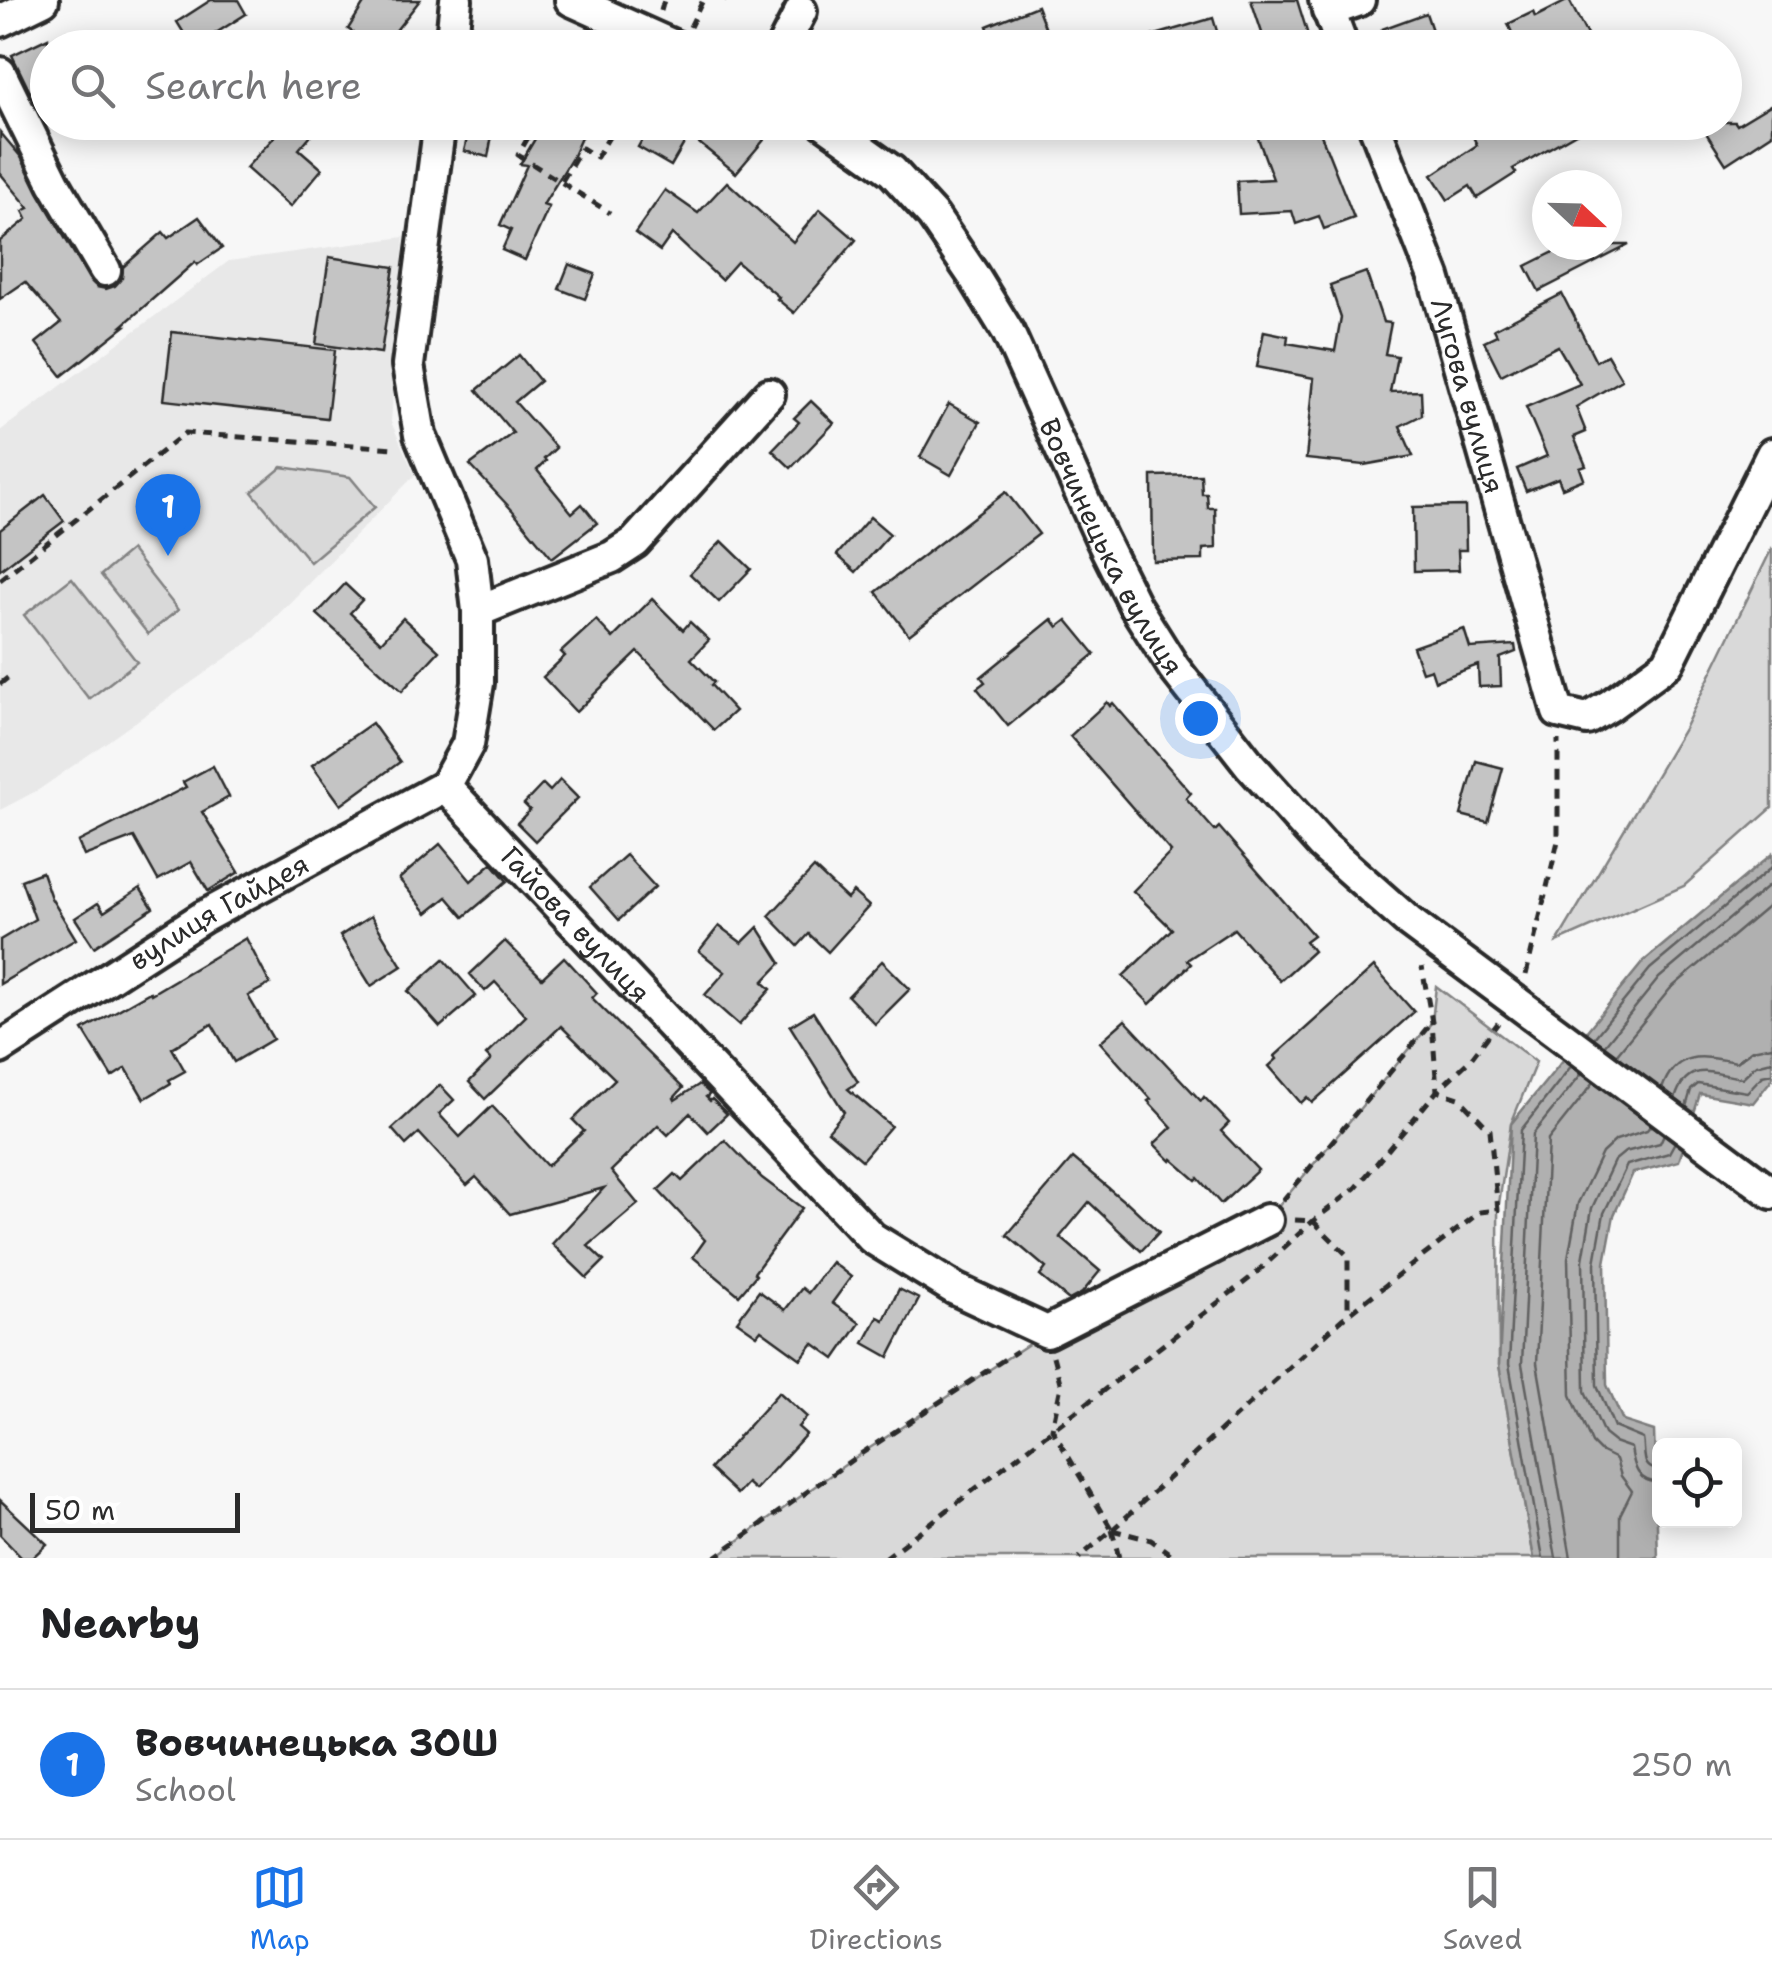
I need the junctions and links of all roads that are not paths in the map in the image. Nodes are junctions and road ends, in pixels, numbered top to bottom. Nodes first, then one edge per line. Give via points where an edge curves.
1 (43, 0) edge
2 (456, 0) edge
3 (571, 0) edge
4 (1359, 0) edge
5 (1327, 6) edge
6 (800, 11) dead end
7 (0, 22) edge
8 (453, 30) edge
9 (638, 30) edge
10 (791, 30) edge
11 (1336, 30) edge
12 (0, 72) edge
13 (30, 134) edge
14 (33, 140) edge
15 (438, 140) edge
16 (848, 140) edge
17 (1380, 140) edge
18 (105, 270) dead end
19 (769, 394) dead end
20 (1772, 454) edge
21 (478, 610) junction
22 (445, 786) junction
23 (0, 1048) edge
24 (1772, 1193) edge
25 (1266, 1220) road end

1 - 7 street
2 - 8 street
3 - 9 street
4 - 5 street
5 - 11 street
6 - 10 street
12 - 13 street
14 - 18 street
15 - 21 street via 408,365 420,435 472,560
16 - 24 street, Вовчинецька вулиця via 892,171 972,274 1008,332 1136,606 1174,668 1250,765 1322,845 1409,922
17 - 20 street, Лугова вулиця via 1434,277 1558,712 1586,719 1668,662
19 - 21 street via 634,542
21 - 22 street via 478,683 468,744
22 - 23 street, вулиця Гайдея via 204,917
22 - 25 street, Гайова вулиця via 872,1238 956,1289 1046,1332

